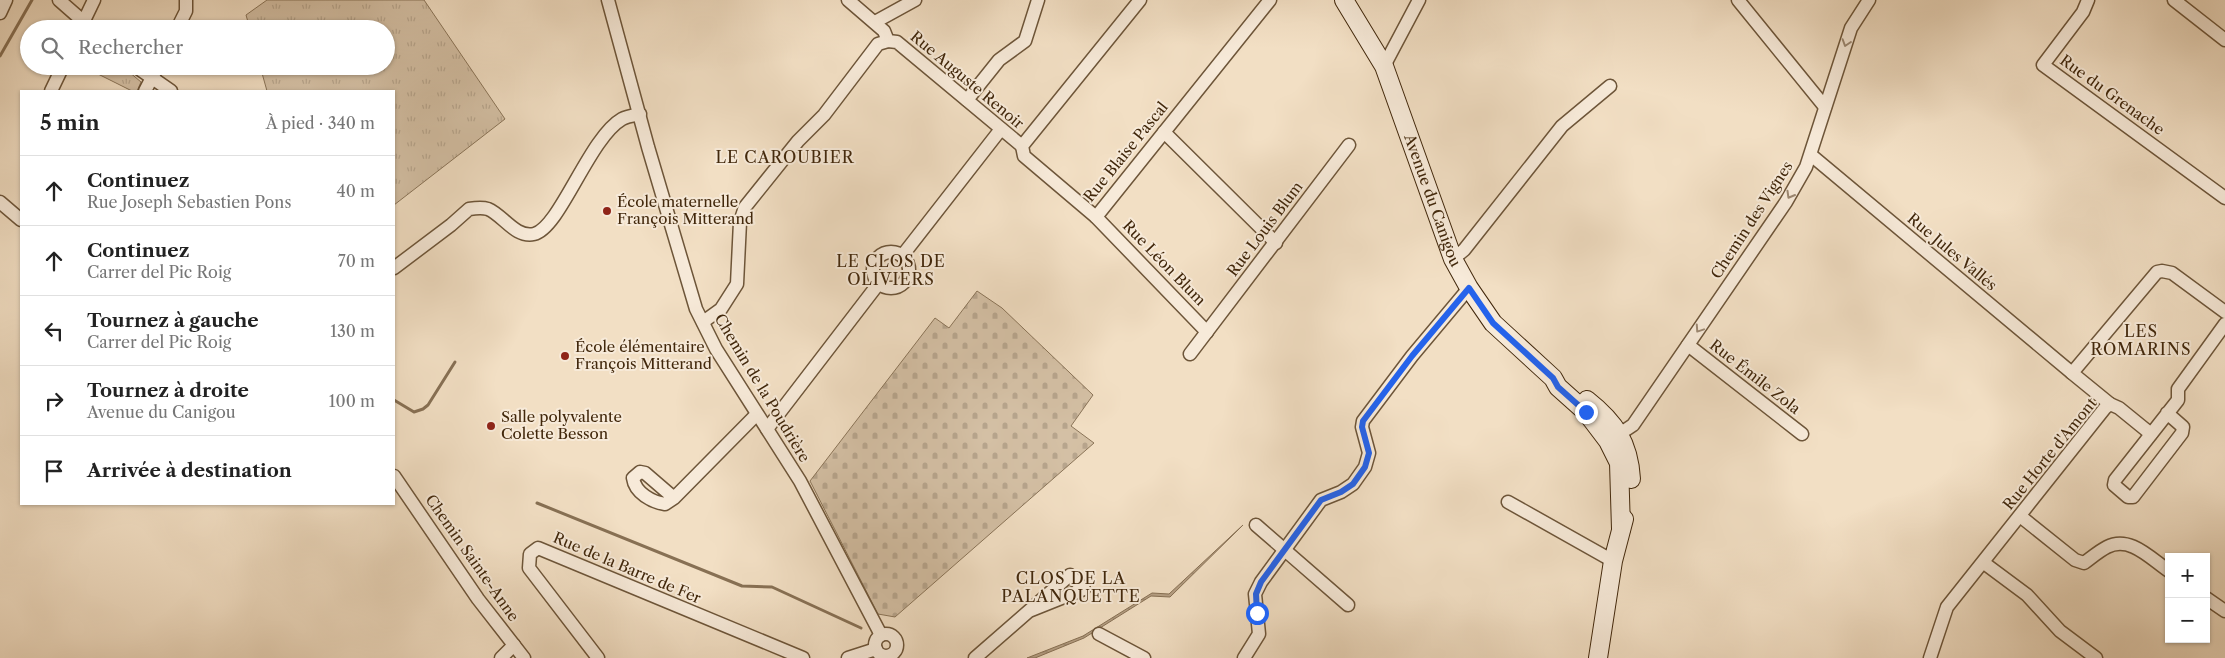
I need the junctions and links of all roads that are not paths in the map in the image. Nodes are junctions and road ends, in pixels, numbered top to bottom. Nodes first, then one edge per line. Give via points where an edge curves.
1 (6, 0) edge
2 (59, 0) edge
3 (94, 0) edge
4 (186, 0) edge
5 (608, 0) edge
6 (848, 0) edge
7 (915, 0) edge
8 (1038, 0) edge
9 (1140, 0) edge
10 (1270, 0) edge
11 (1344, 0) edge
12 (1419, 0) edge
13 (1738, 0) edge
14 (1869, 0) edge
15 (2088, 0) edge
16 (2174, 0) edge
17 (0, 12) edge
18 (79, 20) edge
19 (87, 20) edge
20 (182, 20) edge
21 (875, 22) junction
22 (2225, 40) edge
23 (888, 41) junction
24 (1384, 66) junction
25 (59, 75) edge
26 (153, 75) edge
27 (158, 75) edge
28 (1610, 86) dead end
29 (51, 90) edge
30 (146, 90) edge
31 (170, 90) edge
32 (967, 100) junction
33 (1825, 107) junction
34 (640, 114) junction
35 (1001, 129) junction
36 (1164, 132) junction
37 (1349, 145) dead end
38 (1022, 146) junction
39 (1811, 155) junction
40 (2225, 198) edge
41 (0, 202) edge
42 (1096, 216) junction
43 (20, 219) edge
44 (1276, 243) junction
45 (902, 256) junction
46 (1453, 259) junction
47 (395, 267) edge
48 (879, 283) junction
49 (1469, 288) junction
50 (2225, 312) edge
51 (703, 322) junction
52 (2225, 324) edge
53 (1207, 332) junction
54 (1688, 345) junction
55 (1190, 354) dead end
56 (2072, 373) junction
57 (2110, 404) junction
58 (2167, 413) junction
59 (756, 415) junction
60 (766, 429) junction
61 (1802, 434) dead end
62 (2151, 434) junction
63 (1614, 438) junction
64 (395, 477) edge
65 (674, 498) dead end
66 (1508, 502) dead end
67 (2020, 516) junction
68 (1256, 525) dead end
69 (1284, 551) junction
70 (1613, 561) junction
71 (1984, 563) junction
72 (2165, 568) edge
73 (2210, 601) edge
74 (1348, 605) dead end
75 (1029, 611) dead end
76 (2225, 611) edge
77 (1099, 634) dead end
78 (881, 635) junction
79 (514, 645) junction
80 (876, 649) junction
81 (898, 656) edge
82 (501, 658) edge
83 (524, 658) edge
84 (598, 658) edge
85 (803, 658) edge
86 (848, 658) edge
87 (975, 658) edge
88 (1144, 658) edge
89 (1244, 658) edge
90 (1598, 658) edge
91 (1930, 658) edge
92 (2096, 658) edge

1 - 17 street
2 - 18 street
3 - 19 street
4 - 20 street
5 - 34 street, Chemin de la Poudrière
6 - 21 street, Rue Auguste Renoir
7 - 21 street
8 - 32 street via 1025,41 999,60
9 - 38 street
10 - 36 street, Rue Blaise Pascal
11 - 24 main road, Avenue du Canigou
12 - 24 street
13 - 33 street
14 -> 33 street, Chemin des Vignes via 1851,28
15 - 40 street, Rue du Grenache via 2083,12 2043,64
16 - 22 street
21 - 23 street, Rue Auguste Renoir
23 - 32 street, Rue Auguste Renoir via 897,42
23 - 51 street via 878,44 824,115 798,141 745,208 740,222 737,284 721,309
24 - 46 main road, Avenue du Canigou
25 - 29 street
26 - 30 street
27 - 31 street
28 - 46 street via 1562,126 1464,250
32 - 35 street, Rue Auguste Renoir
33 - 39 street, Chemin des Vignes
34 - 47 street via 622,119 593,150 563,204 535,234 524,233 489,209 469,209
34 - 51 street, Chemin de la Poudrière via 696,310
35 - 38 street, Rue Auguste Renoir
35 - 45 street
36 - 42 street, Rue Blaise Pascal
36 - 44 street
37 - 44 street, Rue Louis Blum
38 - 42 street, Rue Blaise Pascal via 1024,156
39 -> 54 street, Chemin des Vignes via 1786,202
39 - 56 street, Rue Jules Vallés
41 - 43 street
42 - 53 street, Rue Léon Blum
44 - 53 street, Rue Louis Blum
45 - 48 street via 891,252 879,256 873,266
45 - 48 street via 908,265 905,281 889,288
46 - 49 main road, Avenue du Canigou
48 - 60 street
49 - 63 main road, Avenue du Canigou via 1493,323 1553,378 1563,382 1611,422
49 - 69 street via 1363,421 1369,453 1365,467 1353,484 1321,500
50 - 56 street via 2172,273 2157,272
51 - 59 street, Chemin de la Poudrière
52 - 58 street via 2178,389 2178,400
53 - 55 street, Rue Louis Blum
54 - 61 street, Rue Émile Zola
54 - 63 street, Chemin des Vignes via 1633,425
56 - 57 street, Rue Jules Vallés
57 - 62 street, Rue Horte d'Amont
57 - 67 street, Rue Horte d'Amont via 2063,458
58 - 62 street
58 - 62 street via 2182,427 2182,433 2133,497 2128,497 2114,486 2115,480
59 - 60 street, Chemin de la Poudrière
59 - 65 street
60 - 78 street, Chemin de la Poudrière via 800,481
63 - 70 main road, Avenue du Canigou via 1628,453 1631,478 1628,506
64 - 79 street, Chemin Sainte-Anne via 478,599
66 - 70 street
67 - 71 street, Rue Horte d'Amont
67 - 72 street via 2075,560 2084,563 2108,546 2123,543 2133,546
68 - 69 street
69 - 74 street
69 - 89 street via 1256,594 1259,634
70 - 90 main road, Avenue du Canigou
71 - 91 street, Rue Horte d'Amont via 1948,607
71 - 92 street via 2027,595 2060,631
73 - 76 street
75 - 87 street
77 - 88 street
78 - 80 street via 876,641
78 - 81 street via 895,638
79 - 82 street
79 - 83 street, Chemin Sainte-Anne
80 - 81 street via 881,655
80 - 86 street
84 - 85 street, Rue de la Barre de Fer via 529,568 530,554 538,548

